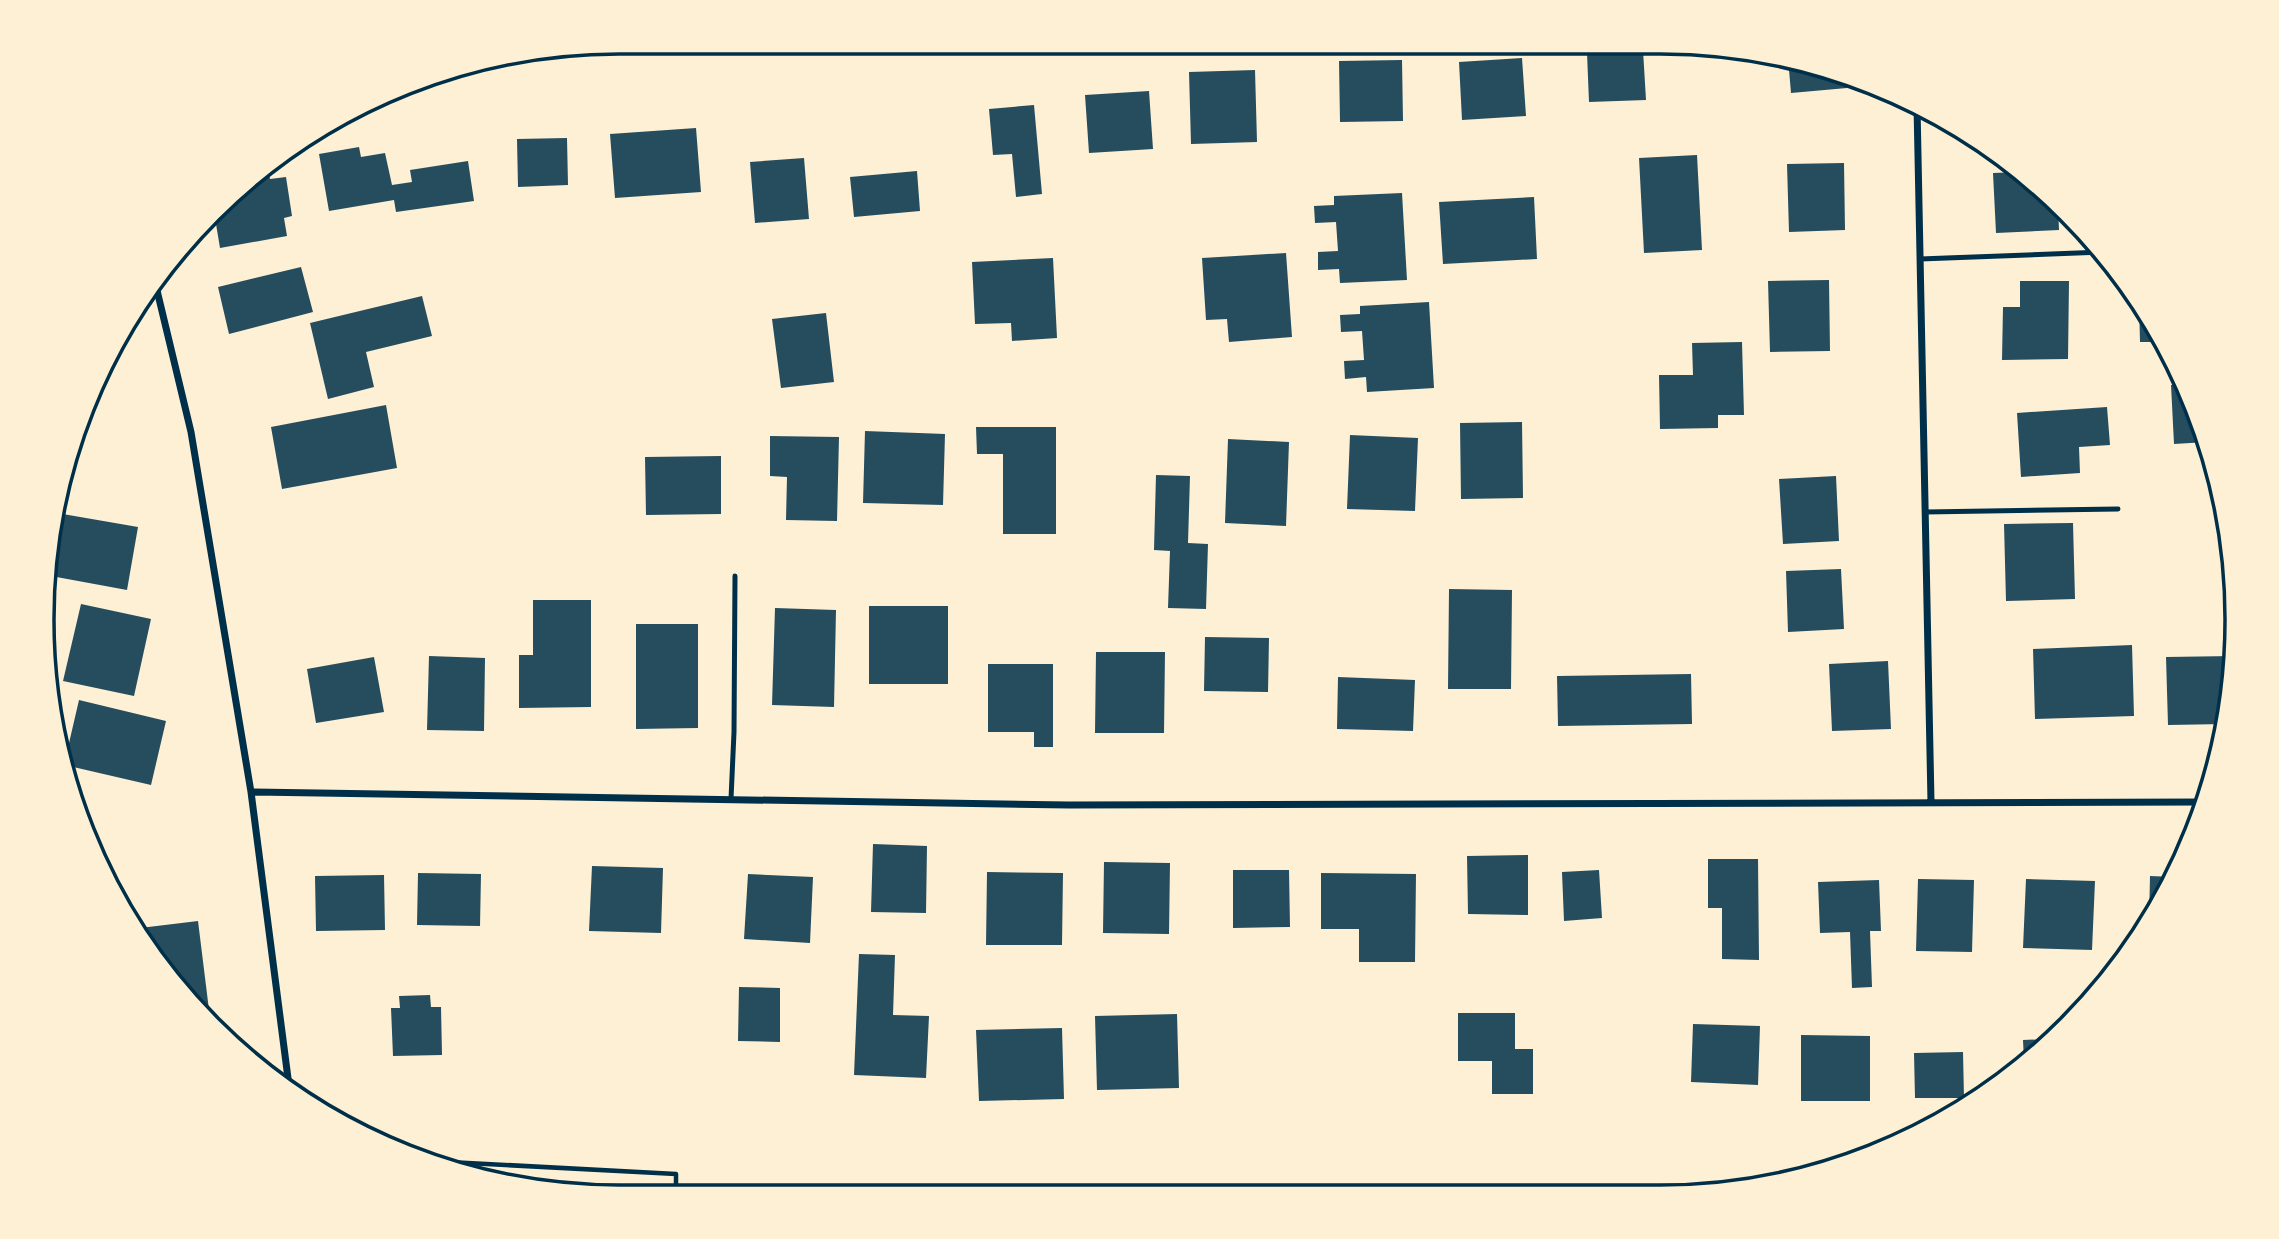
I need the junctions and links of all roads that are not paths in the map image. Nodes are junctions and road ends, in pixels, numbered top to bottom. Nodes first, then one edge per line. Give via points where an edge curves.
1 (1917, 117) edge
2 (2089, 253) edge
3 (1920, 259) junction
4 (158, 294) edge
5 (2118, 509) dead end
6 (1925, 512) junction
7 (735, 576) dead end
8 (251, 792) junction
9 (731, 799) junction
10 (1931, 802) junction
11 (2195, 802) edge
12 (288, 1077) edge

1 - 3 street
2 - 3 lane
3 - 6 street
4 - 8 street via 191,432
5 - 6 lane
6 - 10 street
7 - 9 lane
8 - 9 street
8 - 12 street
9 - 10 street via 1069,805
10 - 11 street

